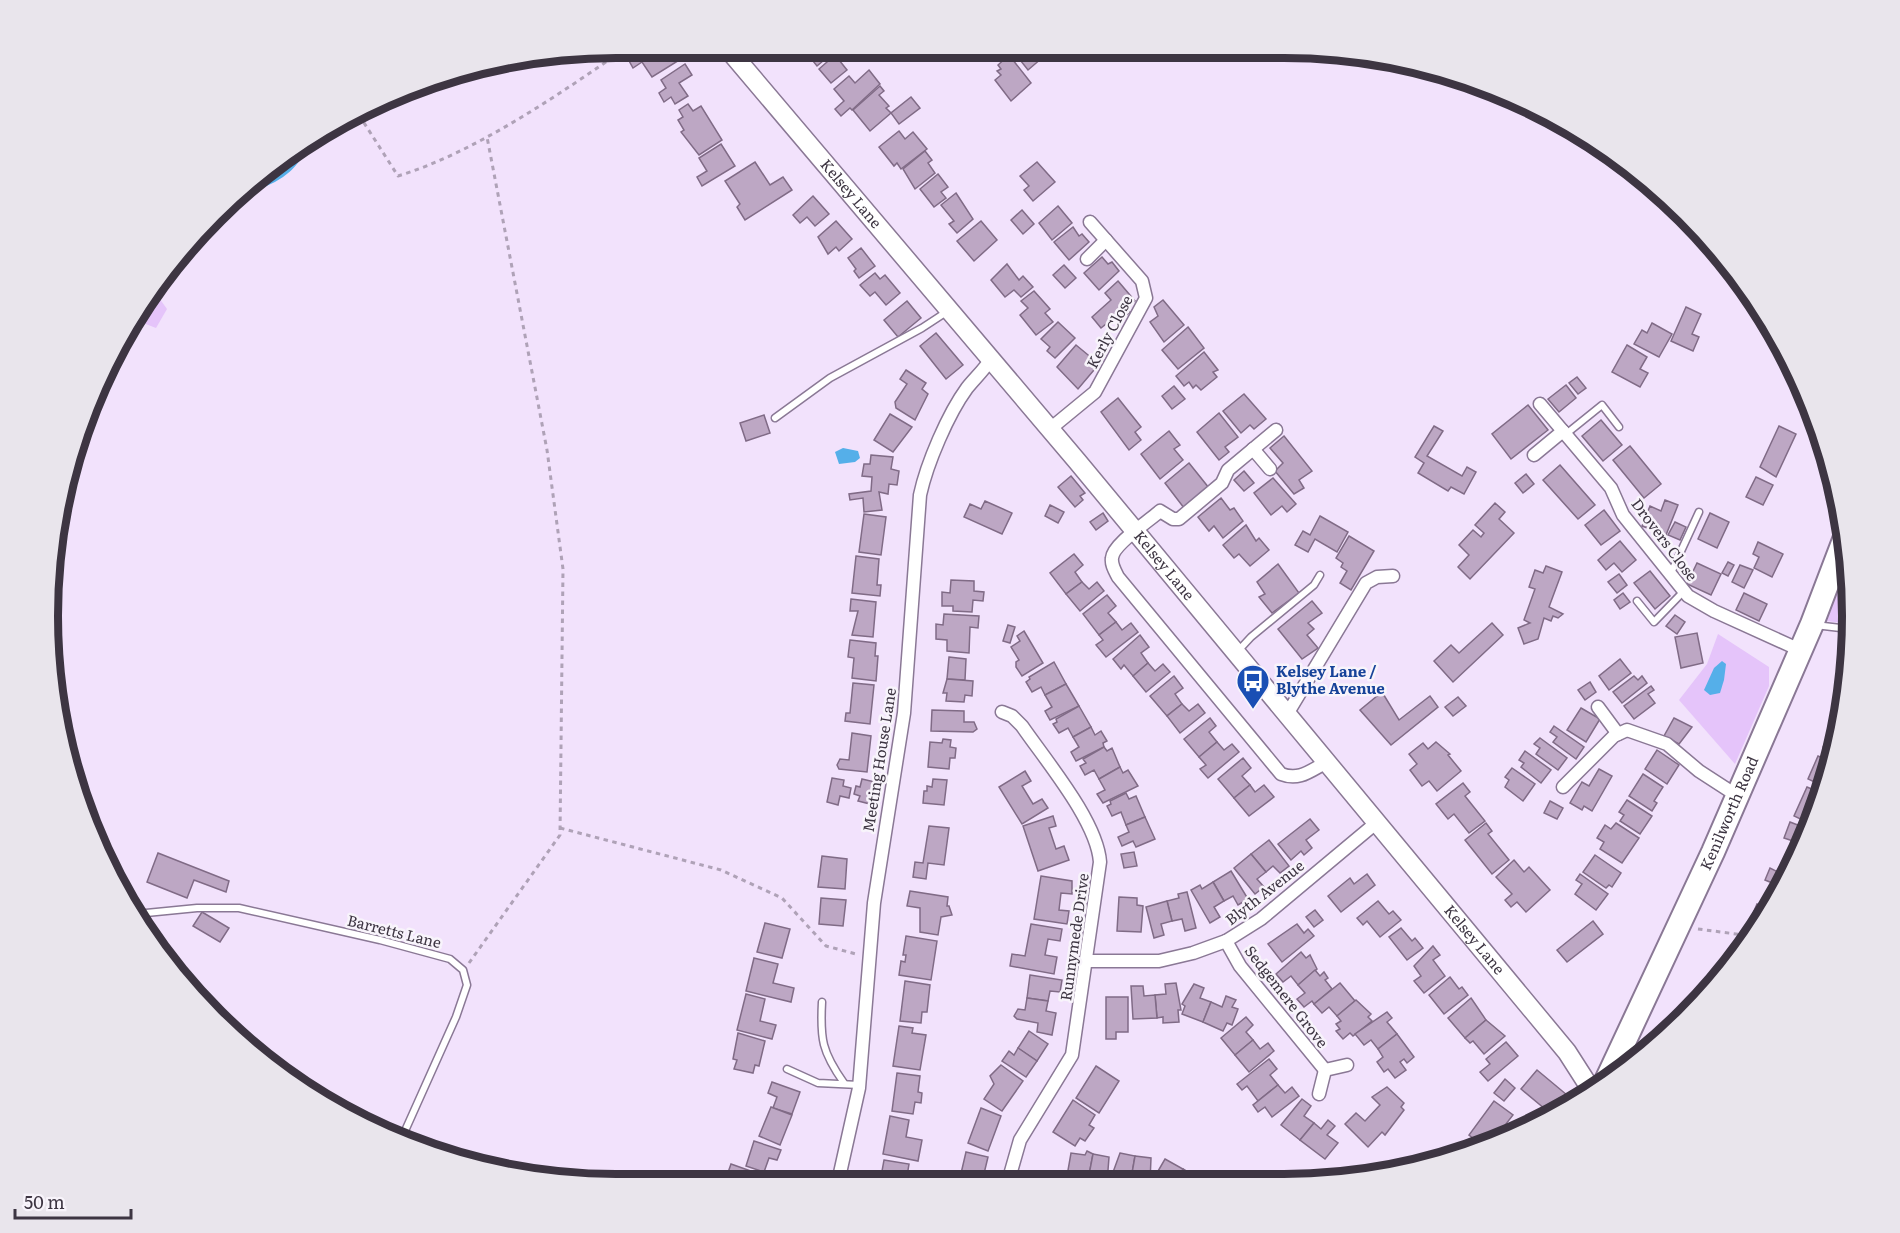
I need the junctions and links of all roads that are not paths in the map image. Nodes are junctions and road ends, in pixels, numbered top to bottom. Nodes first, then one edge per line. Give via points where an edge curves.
1 (736, 58) edge
2 (1090, 222) dead end
3 (1106, 240) junction
4 (1087, 259) dead end
5 (949, 310) junction
6 (991, 359) junction
7 (1540, 404) dead end
8 (775, 418) dead end
9 (1618, 427) dead end
10 (1050, 429) junction
11 (1276, 430) dead end
12 (1565, 433) junction
13 (1253, 449) junction
14 (1534, 455) dead end
15 (1270, 469) dead end
16 (1699, 512) dead end
17 (1136, 532) junction
18 (1838, 557) edge
19 (1320, 575) dead end
20 (1670, 575) junction
21 (1393, 576) dead end
22 (1684, 591) junction
23 (1637, 601) dead end
24 (1812, 624) junction
25 (1841, 628) edge
26 (1800, 650) junction
27 (1235, 654) junction
28 (1598, 707) dead end
29 (1002, 712) dead end
30 (1286, 716) junction
31 (1618, 734) junction
32 (1325, 763) junction
33 (1563, 787) dead end
34 (1736, 795) junction
35 (1376, 823) junction
36 (144, 913) edge
37 (1226, 941) junction
38 (1087, 961) junction
39 (822, 1002) dead end
40 (1347, 1065) dead end
41 (1613, 1066) edge
42 (787, 1069) dead end
43 (1325, 1070) junction
44 (844, 1083) junction
45 (1588, 1084) edge
46 (859, 1085) junction
47 (1319, 1094) dead end
48 (404, 1132) edge
49 (840, 1174) edge
50 (1010, 1174) edge

1 - 5 main road, Kelsey Lane
2 - 3 street, Kerly Close
3 - 4 street
3 - 10 street, Kerly Close via 1142,281 1146,298 1095,392
5 - 6 main road, Kelsey Lane
5 - 8 lane via 830,378
6 - 10 main road, Kelsey Lane
6 - 46 street, Meeting House Lane via 955,411 930,460 920,495 904,713 881,850
7 - 12 street, Drovers Close
9 - 12 lane via 1602,405
10 - 17 main road, Kelsey Lane
11 - 13 street
12 - 14 street
12 - 20 street, Drovers Close via 1611,488 1623,515
13 - 15 street
13 - 17 street via 1228,470 1222,483 1179,519 1160,511
16 - 20 lane
17 - 27 main road, Kelsey Lane
17 - 32 street via 1116,547 1112,557 1118,577 1281,774 1300,777
18 - 24 highway, Kenilworth Road
19 - 27 lane via 1314,585
20 - 22 street, Drovers Close
21 - 30 street via 1377,577 1366,583
22 - 23 lane via 1654,622
22 - 26 street, Drovers Close via 1714,611
24 - 25 lane
24 - 26 highway, Kenilworth Road
26 - 34 highway, Kenilworth Road
27 - 30 main road, Kelsey Lane
28 - 31 street
29 - 38 street, Runnymede Drive via 1022,726 1088,822 1098,845 1100,872
30 - 32 main road, Kelsey Lane
31 - 33 street
31 - 34 street via 1627,729 1667,744
32 - 35 main road, Kelsey Lane
34 - 41 highway, Kenilworth Road
35 - 37 street, Blyth Avenue via 1261,919
35 - 45 main road, Kelsey Lane via 1568,1052
36 - 48 lane, Barretts Lane via 239,908 450,959 463,970 467,985
37 - 38 street, Blyth Avenue via 1159,961
37 - 43 street, Sedgemere Grove via 1240,966
38 - 50 street, Runnymede Drive via 1072,1055 1020,1140
39 - 44 lane via 823,1048
40 - 43 street, Sedgemere Grove
42 - 44 lane via 818,1083
43 - 47 street, Sedgemere Grove
44 - 46 lane
46 - 49 street, Meeting House Lane

